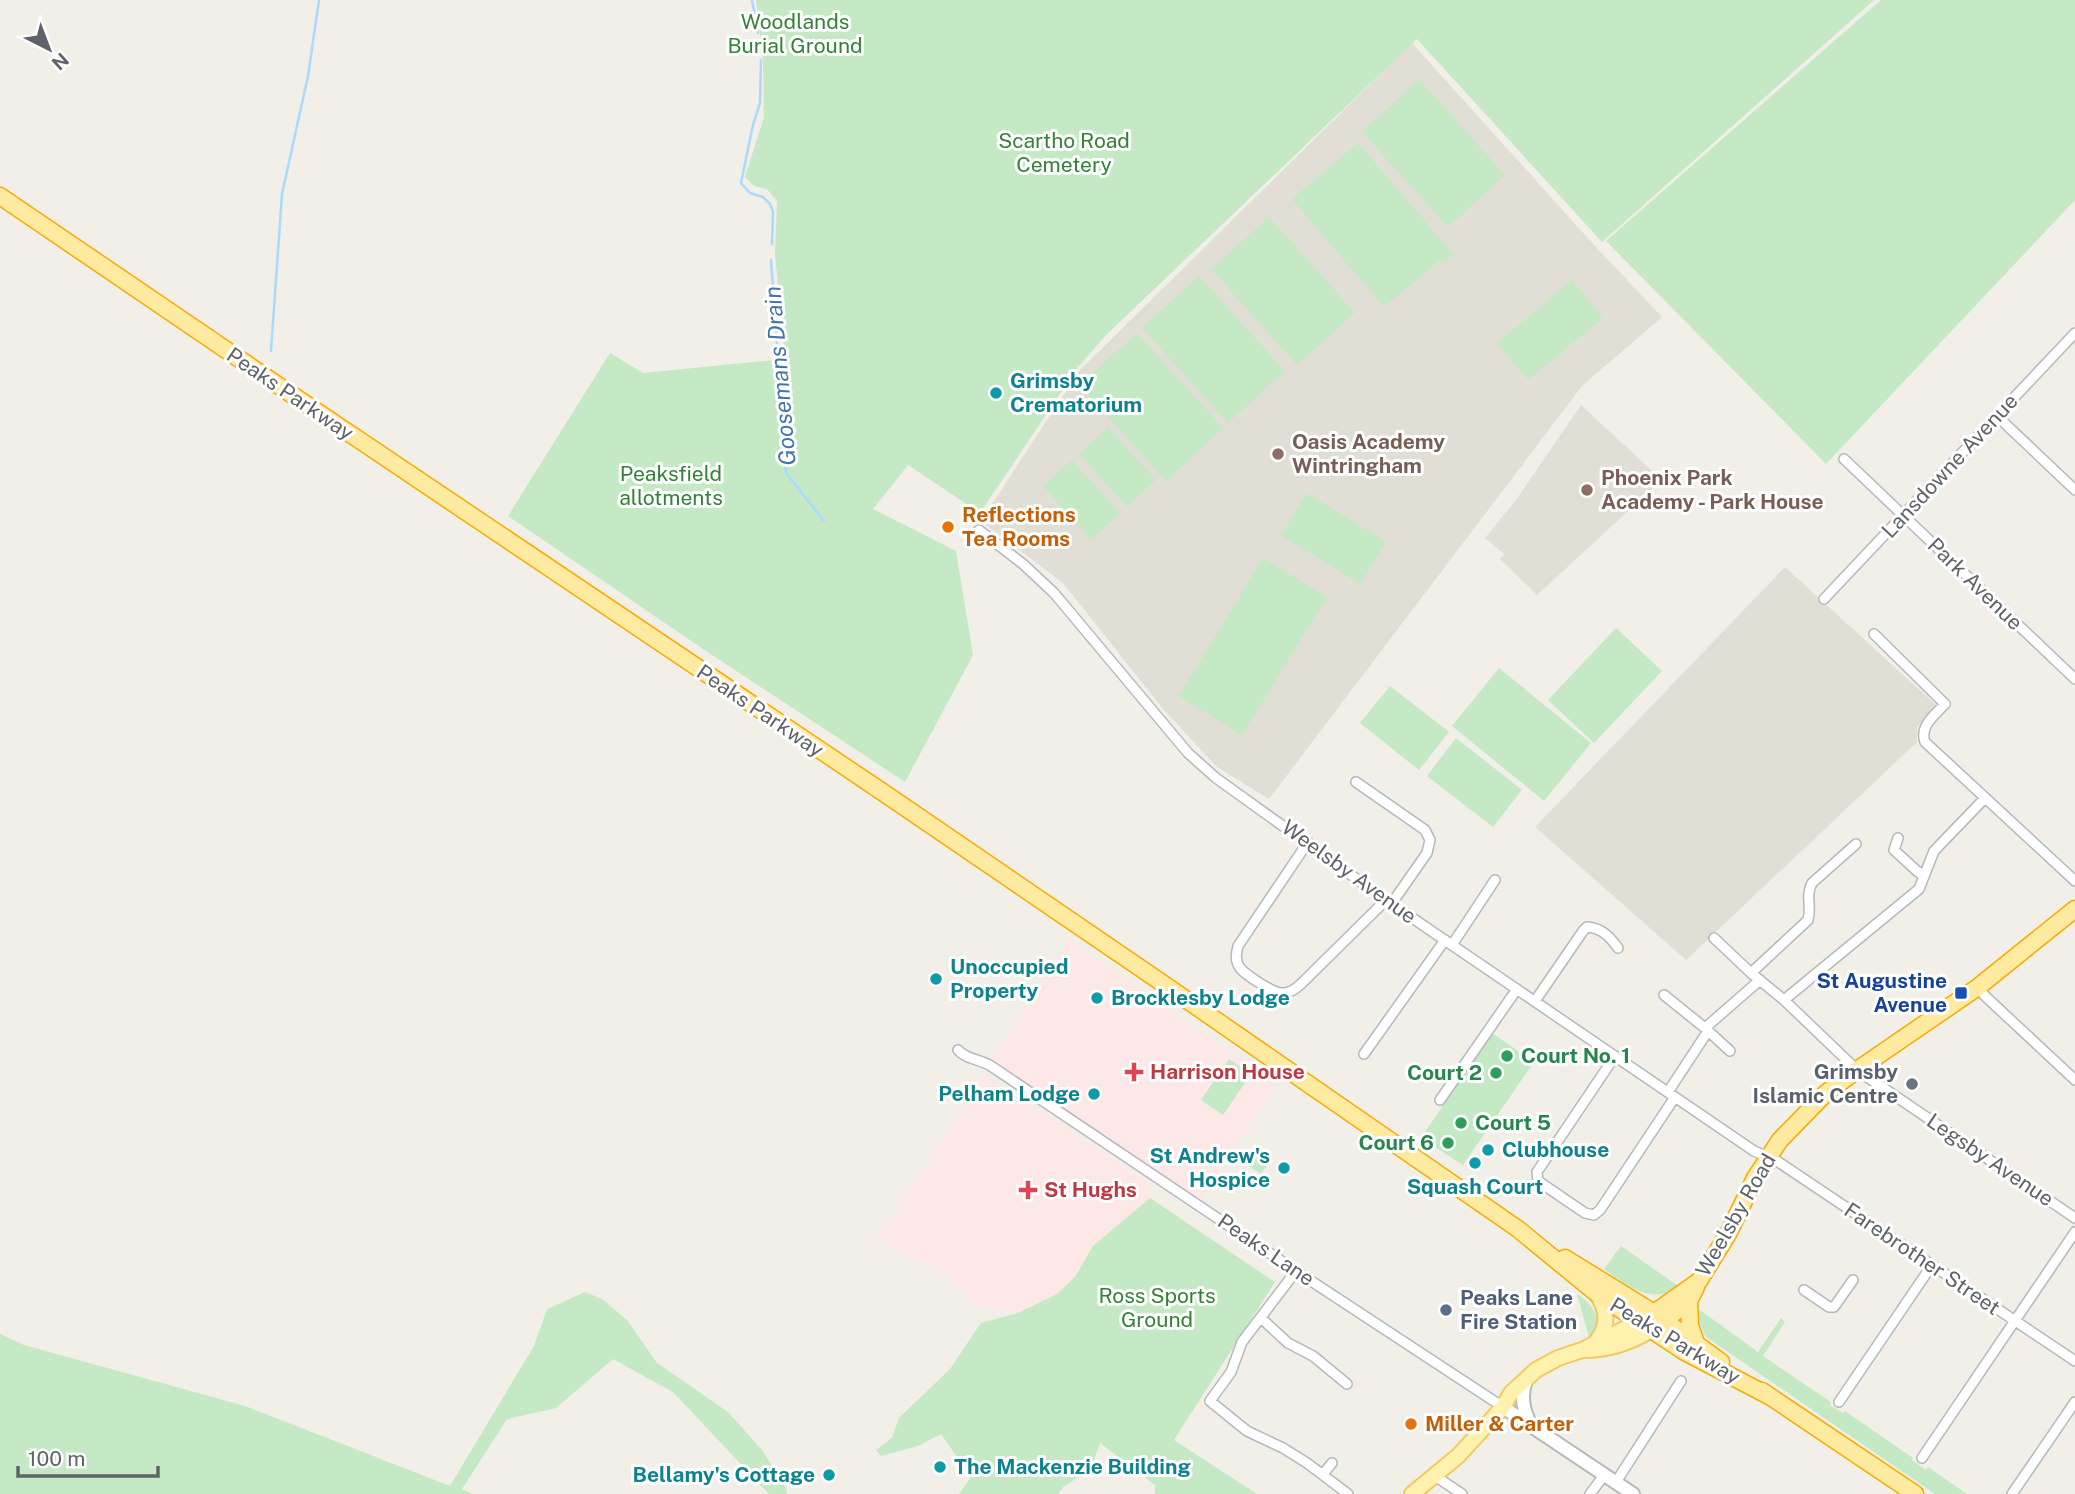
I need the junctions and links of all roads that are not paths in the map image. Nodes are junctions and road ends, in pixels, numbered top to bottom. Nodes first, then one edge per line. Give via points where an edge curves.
1 (0, 196) edge
2 (2075, 333) edge
3 (1997, 416) junction
4 (1844, 459) dead end
5 (2075, 490) edge
6 (1903, 515) junction
7 (979, 530) dead end
8 (1825, 599) dead end
9 (1874, 634) dead end
10 (2075, 679) edge
11 (1356, 782) dead end
12 (1985, 798) junction
13 (1898, 838) dead end
14 (1308, 842) junction
15 (1856, 844) dead end
16 (1924, 876) junction
17 (1496, 880) dead end
18 (2075, 881) edge
19 (1389, 902) junction
20 (2075, 909) edge
21 (1714, 938) dead end
22 (1449, 943) junction
23 (1618, 948) dead end
24 (1751, 973) junction
25 (1760, 980) junction
26 (1978, 987) junction
27 (1517, 989) junction
28 (1664, 995) dead end
29 (1784, 1000) junction
30 (1535, 1001) junction
31 (1707, 1029) junction
32 (958, 1050) dead end
33 (1730, 1051) dead end
34 (1364, 1054) dead end
35 (1615, 1056) junction
36 (1857, 1070) junction
37 (2075, 1080) edge
38 (1671, 1094) junction
39 (1440, 1100) dead end
40 (1770, 1156) junction
41 (2075, 1218) edge
42 (1518, 1230) junction
43 (2075, 1231) edge
44 (1932, 1265) junction
45 (1296, 1271) junction
46 (1853, 1280) dead end
47 (1699, 1281) junction
48 (1804, 1290) dead end
49 (1596, 1293) junction
50 (1689, 1301) junction
51 (1261, 1318) junction
52 (2015, 1321) junction
53 (1652, 1322) junction
54 (1596, 1342) junction
55 (1696, 1343) junction
56 (1582, 1350) junction
57 (2075, 1361) edge
58 (1528, 1377) junction
59 (1681, 1381) dead end
60 (1347, 1384) dead end
61 (1769, 1396) junction
62 (1839, 1402) dead end
63 (2075, 1402) edge
64 (1503, 1407) junction
65 (1531, 1426) junction
66 (1922, 1458) dead end
67 (1332, 1463) dead end
68 (1323, 1474) junction
69 (1435, 1476) junction
70 (1610, 1478) junction
71 (1348, 1494) edge
72 (1412, 1494) edge
73 (1462, 1494) edge
74 (1590, 1494) edge
75 (1633, 1494) edge
76 (1915, 1494) edge
77 (2012, 1494) edge

1 - 42 highway, Peaks Parkway via 881,791
2 - 3 street, Lansdowne Avenue
3 - 5 street
3 - 6 street, Lansdowne Avenue
4 - 6 street, Park Avenue
6 - 8 street, Lansdowne Avenue
6 - 10 street, Park Avenue
7 - 14 street, Weelsby Avenue via 1054,593 1188,753 1216,779
9 - 12 street via 1945,704 1923,736
11 - 19 street via 1424,830 1430,840 1427,853
12 - 16 street via 1934,851
12 - 18 street
13 - 16 street via 1894,850
14 - 19 street, Weelsby Avenue
14 - 19 street via 1238,946 1236,959 1242,970 1272,991 1288,993
15 - 24 street via 1812,883 1808,920
16 - 29 street via 1919,889
17 - 22 street
19 - 22 street, Weelsby Avenue
20 - 26 highway, Weelsby Road
21 - 24 street, Legsby Avenue
22 - 27 street, Weelsby Avenue
22 - 34 street
23 - 30 street via 1608,935 1587,927
24 - 25 street, Legsby Avenue
25 - 29 street, Legsby Avenue
25 - 31 street
26 - 36 highway, Weelsby Road
26 - 37 street
27 - 30 street, Weelsby Avenue
27 - 39 street
28 - 31 street
29 - 36 street, Legsby Avenue
30 - 35 street, Weelsby Avenue
31 - 33 street
31 - 38 street
32 - 45 street, Peaks Lane via 964,1058 991,1066
35 - 38 street, Weelsby Avenue
35 - 38 street via 1537,1172 1538,1181 1557,1194 1585,1213 1594,1215 1600,1210
36 - 40 highway, Weelsby Road via 1797,1121
36 - 41 street, Legsby Avenue
38 - 40 street, Weelsby Avenue via 1754,1151
40 - 44 street, Farebrother Street
40 - 47 highway, Weelsby Road
42 - 49 highway, Peaks Parkway
42 - 53 highway, Peaks Parkway
43 - 52 street
44 - 52 street, Farebrother Street
44 - 62 street
45 - 51 street
45 - 64 street, Peaks Lane
46 - 48 street via 1834,1307
47 - 50 highway
47 - 53 highway, Weelsby Road
49 - 53 highway, Peaks Parkway
49 - 54 main road via 1606,1320
50 - 53 highway
50 - 55 highway
51 - 60 street
51 - 68 street via 1242,1342 1231,1372 1210,1401 1247,1431
52 - 57 street, Farebrother Street
52 - 66 street
53 - 54 main road, Weelsby Road
53 - 55 highway, Peaks Parkway
53 - 56 main road, Weelsby Road via 1625,1343
53 - 61 highway, Peaks Parkway via 1685,1352
54 - 56 main road, Weelsby Road
55 - 61 highway, Peaks Parkway
56 - 58 main road, Weelsby Road via 1558,1358
58 - 64 main road, Weelsby Road
58 - 65 main road via 1522,1394
59 - 70 street
61 - 76 highway, Peaks Parkway
63 - 77 street
64 - 65 main road
64 - 69 main road, Weelsby Road
65 - 70 main road
67 - 68 street
68 - 71 street
69 - 72 main road, Weelsby Road
69 - 73 street
70 - 74 street
70 - 75 main road

